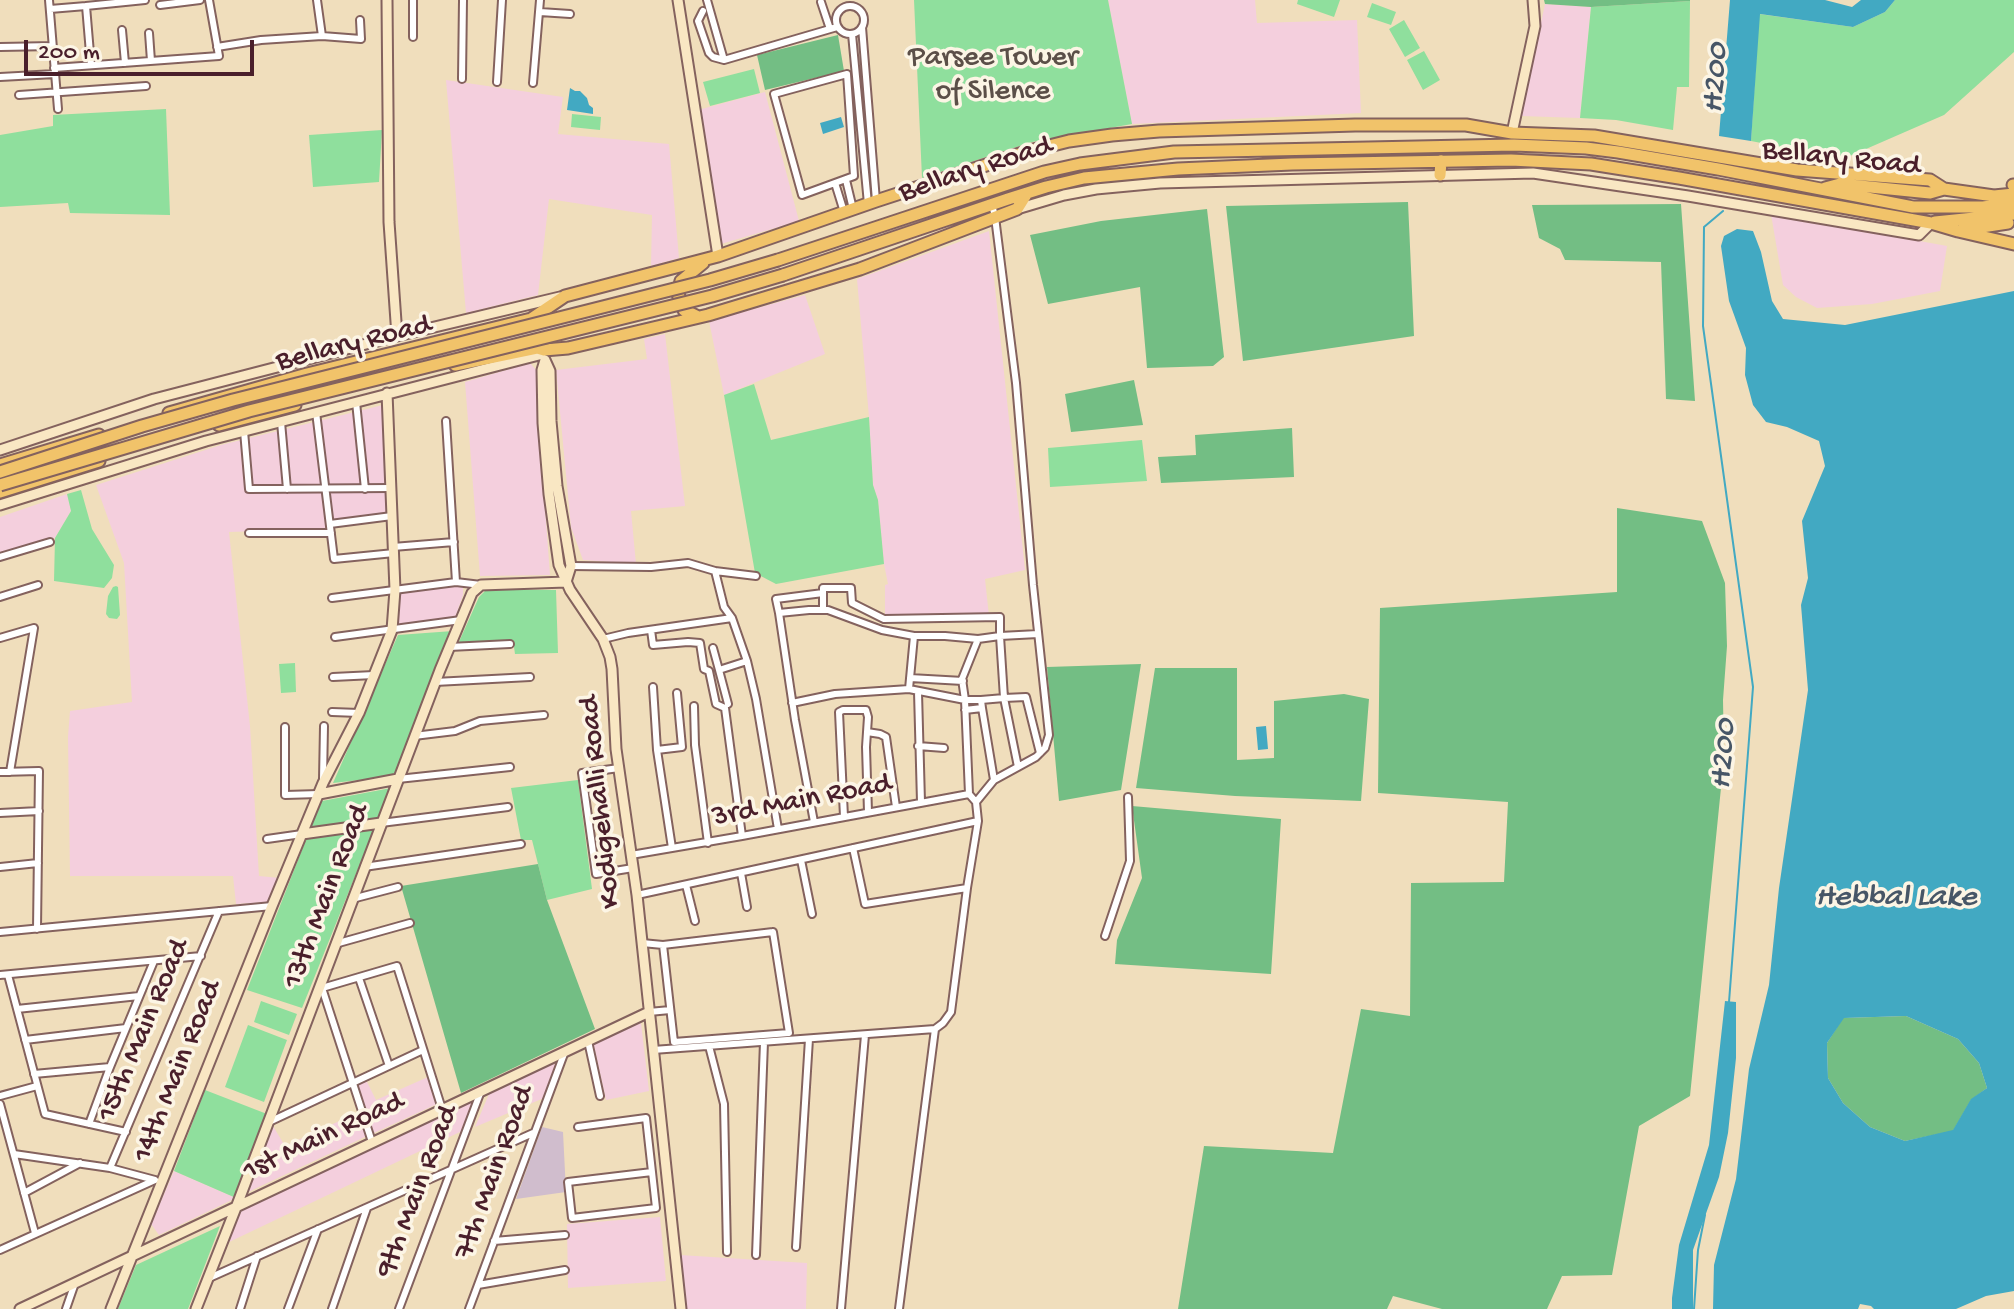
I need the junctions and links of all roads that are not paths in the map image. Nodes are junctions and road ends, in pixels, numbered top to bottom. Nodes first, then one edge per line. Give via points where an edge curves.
1 (49, 0) edge
2 (145, 0) edge
3 (200, 0) edge
4 (209, 0) edge
5 (317, 0) edge
6 (387, 0) edge
7 (413, 0) edge
8 (463, 0) edge
9 (502, 0) edge
10 (540, 0) edge
11 (678, 0) edge
12 (707, 0) edge
13 (1533, 0) edge
14 (821, 2) edge
15 (856, 4) edge
16 (160, 5) dead end
17 (86, 6) junction
18 (50, 9) junction
19 (703, 11) dead end
20 (540, 12) junction
21 (570, 14) dead end
22 (360, 20) dead end
23 (862, 27) junction
24 (834, 28) junction
25 (122, 30) dead end
26 (149, 33) dead end
27 (852, 34) junction
28 (322, 36) junction
29 (413, 37) dead end
30 (53, 46) junction
31 (0, 47) edge
32 (217, 47) junction
33 (724, 60) junction
34 (151, 61) junction
35 (125, 63) junction
36 (91, 65) junction
37 (55, 71) junction
38 (0, 77) edge
39 (462, 79) dead end
40 (497, 82) dead end
41 (533, 83) dead end
42 (146, 86) dead end
43 (57, 92) junction
44 (19, 95) dead end
45 (58, 109) dead end
46 (1512, 133) junction
47 (1441, 161) junction
48 (1720, 164) junction
49 (1440, 175) junction
50 (846, 180) junction
51 (835, 183) junction
52 (2014, 185) edge
53 (1823, 188) junction
54 (1944, 189) junction
55 (1027, 193) junction
56 (2014, 194) edge
57 (2004, 201) edge
58 (872, 202) junction
59 (992, 204) junction
60 (1017, 209) junction
61 (848, 211) junction
62 (2014, 214) edge
63 (995, 217) junction
64 (2014, 222) edge
65 (1931, 223) junction
66 (1958, 231) junction
67 (2014, 244) edge
68 (713, 258) junction
69 (565, 296) junction
70 (533, 303) junction
71 (536, 317) junction
72 (699, 317) junction
73 (397, 336) junction
74 (545, 355) junction
75 (387, 393) junction
76 (356, 402) junction
77 (316, 412) junction
78 (446, 421) dead end
79 (281, 422) junction
80 (244, 431) junction
81 (0, 450) edge
82 (0, 465) edge
83 (0, 472) edge
84 (0, 485) edge
85 (391, 488) junction
86 (287, 489) junction
87 (325, 489) junction
88 (365, 489) junction
89 (0, 492) edge
90 (0, 505) edge
91 (392, 516) junction
92 (330, 524) junction
93 (249, 533) dead end
94 (331, 533) junction
95 (50, 542) dead end
96 (454, 542) junction
97 (394, 550) junction
98 (0, 557) edge
99 (571, 566) junction
100 (715, 571) junction
101 (756, 576) dead end
102 (456, 582) junction
103 (566, 582) junction
104 (38, 585) dead end
105 (481, 585) junction
106 (395, 590) junction
107 (823, 593) junction
108 (0, 597) edge
109 (332, 598) dead end
110 (823, 610) junction
111 (779, 613) junction
112 (732, 618) junction
113 (461, 620) junction
114 (392, 630) junction
115 (651, 630) junction
116 (1038, 634) junction
117 (914, 636) junction
118 (1000, 636) junction
119 (335, 637) dead end
120 (0, 638) edge
121 (603, 639) junction
122 (978, 639) junction
123 (510, 644) dead end
124 (449, 647) junction
125 (713, 648) dead end
126 (747, 661) junction
127 (719, 670) junction
128 (374, 675) junction
129 (333, 677) dead end
130 (530, 677) dead end
131 (910, 678) junction
132 (963, 681) junction
133 (435, 682) junction
134 (653, 687) dead end
135 (909, 689) junction
136 (918, 692) junction
137 (677, 693) dead end
138 (1045, 694) junction
139 (1026, 697) junction
140 (1004, 698) junction
141 (965, 700) junction
142 (981, 700) junction
143 (792, 703) junction
144 (728, 704) dead end
145 (694, 706) dead end
146 (982, 708) junction
147 (965, 710) junction
148 (332, 712) dead end
149 (359, 713) junction
150 (544, 715) dead end
151 (324, 726) dead end
152 (285, 727) dead end
153 (867, 732) junction
154 (414, 736) junction
155 (695, 745) junction
156 (918, 746) junction
157 (682, 747) junction
158 (944, 748) dead end
159 (657, 750) junction
160 (1040, 753) junction
161 (510, 767) dead end
162 (1018, 767) junction
163 (619, 768) junction
164 (0, 772) edge
165 (10, 772) junction
166 (398, 779) junction
167 (994, 780) junction
168 (323, 783) junction
169 (319, 794) junction
170 (969, 794) junction
171 (1128, 797) dead end
172 (921, 802) junction
173 (976, 802) junction
174 (508, 807) dead end
175 (896, 807) junction
176 (39, 811) junction
177 (868, 812) junction
178 (0, 813) edge
179 (844, 817) junction
180 (978, 821) junction
181 (814, 822) junction
182 (381, 823) junction
183 (778, 829) junction
184 (302, 834) junction
185 (742, 836) junction
186 (267, 839) dead end
187 (708, 843) junction
188 (521, 844) dead end
189 (672, 848) junction
190 (853, 848) junction
191 (631, 855) junction
192 (801, 860) junction
193 (38, 863) junction
194 (0, 867) edge
195 (364, 867) junction
196 (633, 868) junction
197 (741, 873) junction
198 (686, 885) junction
199 (398, 887) dead end
200 (967, 888) junction
201 (637, 895) junction
202 (352, 899) junction
203 (272, 906) junction
204 (747, 907) dead end
205 (219, 911) junction
206 (812, 914) dead end
207 (695, 921) dead end
208 (410, 923) dead end
209 (37, 929) junction
210 (0, 932) edge
211 (1105, 936) dead end
212 (642, 943) junction
213 (335, 944) junction
214 (663, 945) junction
215 (201, 956) junction
216 (154, 961) junction
217 (4, 975) edge
218 (359, 978) junction
219 (321, 989) junction
220 (139, 996) junction
221 (17, 1009) junction
222 (670, 1010) junction
223 (649, 1012) junction
224 (126, 1028) junction
225 (935, 1029) junction
226 (865, 1035) junction
227 (809, 1039) junction
228 (25, 1040) junction
229 (588, 1041) junction
230 (764, 1042) junction
231 (709, 1046) junction
232 (423, 1050) junction
233 (653, 1050) junction
234 (564, 1052) junction
235 (389, 1066) junction
236 (110, 1067) junction
237 (34, 1074) junction
238 (353, 1082) junction
239 (37, 1086) junction
240 (481, 1091) junction
241 (0, 1096) edge
242 (600, 1096) dead end
243 (0, 1104) edge
244 (442, 1109) junction
245 (269, 1122) junction
246 (89, 1124) junction
247 (578, 1127) dead end
248 (126, 1132) junction
249 (533, 1133) junction
250 (372, 1142) junction
251 (14, 1154) junction
252 (665, 1157) junction
253 (650, 1159) junction
254 (80, 1163) junction
255 (110, 1168) junction
256 (449, 1171) junction
257 (652, 1172) junction
258 (158, 1181) junction
259 (24, 1193) junction
260 (237, 1205) junction
261 (367, 1208) junction
262 (318, 1229) junction
263 (35, 1233) junction
264 (565, 1235) dead end
265 (494, 1241) junction
266 (796, 1247) dead end
267 (0, 1250) edge
268 (727, 1252) dead end
269 (756, 1255) dead end
270 (257, 1256) junction
271 (133, 1257) junction
272 (565, 1270) dead end
273 (207, 1279) junction
274 (75, 1283) junction
275 (478, 1285) junction
276 (20, 1309) edge
277 (66, 1309) edge
278 (111, 1309) edge
279 (196, 1309) edge
280 (240, 1309) edge
281 (288, 1309) edge
282 (332, 1309) edge
283 (399, 1309) edge
284 (469, 1309) edge
285 (681, 1309) edge
286 (841, 1309) edge
287 (899, 1309) edge

1 - 18 street
2 - 17 street
3 - 16 street
4 - 32 street
5 - 28 street
6 - 73 street via 389,222
7 - 29 street
8 - 39 street
9 - 40 street
10 - 20 street
11 - 68 street
12 - 33 street
13 - 46 street via 1535,26
14 - 24 street
15 - 23 street
15 - 24 street via 840,11
17 - 18 street
17 - 36 street
18 - 30 street
19 - 33 street via 698,21 709,53
20 - 21 street
20 - 41 street
22 - 28 street via 361,39
23 - 27 street
23 - 58 street
24 - 27 street
24 - 33 street
25 - 35 street
26 - 34 street
27 - 58 street
28 - 32 street
30 - 31 street
30 - 37 street
32 - 34 street via 219,56
34 - 35 street
35 - 36 street
36 - 37 street
37 - 38 street
37 - 43 street
42 - 43 street
43 - 44 street
43 - 45 street
46 - 48 highway, Bellary Road via 1594,136
46 - 58 highway, Bellary Road via 1466,125 1355,125 1112,135 1029,151
47 - 49 highway
47 - 55 highway, Bellary Road via 1151,171 1084,178
47 - 65 highway, Bellary Road via 1591,164
48 - 53 highway, Bellary Road via 1753,176
48 - 54 highway via 1930,180
48 - 83 highway, Bellary Road, bridge via 1514,145 1174,152 1080,164 710,280 233,400
49 - 60 street via 1160,183 1096,189
49 - 65 street via 1533,173 1919,235
50 - 51 street
50 - 51 street via 854,176 847,74 774,94 802,195
50 - 61 street
51 - 61 street
52 - 57 highway
53 - 54 highway, Bellary Road via 1840,184 1930,193
53 - 57 highway via 1913,207
54 - 57 highway, Bellary Road
55 - 59 highway, Bellary Road
55 - 60 highway
56 - 57 highway
58 - 61 highway, Bellary Road
59 - 63 street
59 - 84 highway, Bellary Road, bridge via 712,296 249,411
60 - 63 highway, Bellary Road
61 - 68 highway, Bellary Road
62 - 65 highway
63 - 72 highway, Bellary Road via 860,269
63 - 116 street
64 - 66 highway
65 - 66 highway
66 - 67 highway
68 - 69 highway, Bellary Road
68 - 72 highway via 681,281 678,294 684,310
69 - 70 street
69 - 71 highway, Bellary Road
70 - 71 street
70 - 73 street
71 - 74 street
71 - 82 highway, Bellary Road via 207,401
72 - 74 highway, Bellary Road
73 - 81 street via 154,399
74 - 75 street
74 - 89 highway, Bellary Road via 537,348 429,370 177,437
74 - 99 street via 557,486
74 - 103 street, Kodigehalli Road via 549,494
75 - 76 street
75 - 85 street, 14th Main Road
76 - 77 street
76 - 88 street
77 - 79 street
77 - 87 street
78 - 96 street
79 - 80 street
79 - 86 street
80 - 86 street via 249,489
80 - 90 street
85 - 88 street
85 - 91 street, 14th Main Road
86 - 87 street
87 - 88 street
87 - 92 street
91 - 92 street
91 - 97 street, 14th Main Road
92 - 94 street
93 - 94 street
94 - 97 street via 334,559
95 - 98 street
96 - 97 street
96 - 102 street
97 - 106 street, 14th Main Road
99 - 100 street via 688,563
99 - 103 street
100 - 101 street
100 - 112 street
102 - 105 street
102 - 106 street
103 - 105 street
103 - 121 street, Kodigehalli Road
104 - 108 street
105 - 113 street, 13th Main Road
106 - 109 street
106 - 114 street, 14th Main Road
107 - 110 street
107 - 111 street via 776,599
107 - 118 street via 823,588 851,588 852,603 884,619 1000,617
110 - 111 street
110 - 117 street
111 - 143 street
112 - 115 street
112 - 126 street
113 - 114 street
113 - 124 street, 13th Main Road
114 - 119 street
114 - 128 street, 14th Main Road
115 - 121 street
115 - 185 street via 653,645 700,643 716,704 725,708
116 - 118 street
116 - 138 street
117 - 122 street
117 - 131 street
118 - 122 street
118 - 140 street
120 - 165 street via 34,628
121 - 163 street, Kodigehalli Road via 612,669
122 - 132 street
123 - 124 street
124 - 133 street, 13th Main Road
125 - 127 street
126 - 127 street
126 - 183 street
127 - 144 street
128 - 129 street
128 - 149 street, 14th Main Road
130 - 133 street
131 - 132 street
131 - 135 street
132 - 141 street
133 - 154 street, 13th Main Road
134 - 159 street
135 - 136 street
135 - 143 street
136 - 141 street
136 - 156 street
137 - 157 street
138 - 139 street
138 - 160 street via 1049,735
139 - 140 street
139 - 160 street
140 - 142 street
140 - 162 street
141 - 142 street
141 - 147 street
142 - 146 street
143 - 181 street
145 - 155 street
146 - 147 street
146 - 167 street
147 - 170 street
148 - 149 street
149 - 168 street, 14th Main Road
150 - 154 street via 480,721 455,731
151 - 168 street
152 - 169 street via 285,795
153 - 175 street via 886,737
153 - 177 street
153 - 179 street via 866,710 839,712
154 - 166 street, 13th Main Road
155 - 157 street
155 - 187 street
156 - 158 street
156 - 172 street
157 - 159 street
159 - 189 street
160 - 162 street
161 - 166 street
162 - 167 street
163 - 191 street, Kodigehalli Road
163 - 196 street via 582,773 596,874
164 - 165 street
165 - 176 street via 39,771
166 - 169 street
166 - 182 street, 13th Main Road
167 - 173 street
168 - 169 street, 14th Main Road
169 - 184 street, 14th Main Road
170 - 172 street, 3rd Main Road
170 - 173 street
171 - 211 street via 1130,861
172 - 175 street, 3rd Main Road
173 - 180 street
174 - 182 street
175 - 177 street, 3rd Main Road
176 - 178 street
176 - 193 street
177 - 179 street, 3rd Main Road
179 - 181 street, 3rd Main Road
180 - 190 street
180 - 200 street
181 - 183 street, 3rd Main Road
182 - 184 street
182 - 195 street, 13th Main Road
183 - 185 street, 3rd Main Road
184 - 186 street
184 - 203 street, 14th Main Road
185 - 187 street, 3rd Main Road
187 - 189 street, 3rd Main Road
188 - 195 street
189 - 191 street, 3rd Main Road
190 - 192 street
190 - 200 street via 865,904
191 - 196 street, Kodigehalli Road
192 - 197 street
192 - 206 street
193 - 194 street
193 - 209 street
195 - 202 street, 13th Main Road
196 - 201 street, Kodigehalli Road
197 - 198 street
197 - 204 street
198 - 201 street
198 - 207 street
199 - 202 street
200 - 225 street via 951,1012
201 - 212 street, Kodigehalli Road
202 - 213 street, 13th Main Road
203 - 205 street
203 - 258 street, 14th Main Road
205 - 209 street
205 - 215 street, 15th Main Road
208 - 213 street
209 - 210 street
212 - 214 street
212 - 223 street, Kodigehalli Road
213 - 219 street, 13th Main Road
214 - 222 street
214 - 222 street via 773,932 789,1033 674,1042
215 - 216 street
215 - 248 street, 15th Main Road
216 - 217 street
216 - 220 street
217 - 221 street
218 - 219 street
218 - 232 street via 397,966
218 - 235 street
219 - 238 street
219 - 245 street, 13th Main Road
220 - 221 street
220 - 224 street
221 - 228 street
222 - 223 street
223 - 229 street, 1st Main Road
223 - 233 street, Kodigehalli Road
224 - 228 street
224 - 236 street
225 - 226 street
225 - 287 street
226 - 227 street
226 - 286 street
227 - 230 street
227 - 266 street
228 - 237 street
229 - 234 street, 1st Main Road
229 - 242 street
230 - 231 street
230 - 269 street
231 - 233 street
231 - 268 street via 724,1104
232 - 235 street
232 - 244 street
233 - 252 street, Kodigehalli Road
234 - 240 street, 1st Main Road
234 - 249 street, 7th Main Road
235 - 238 street
236 - 237 street
236 - 246 street
237 - 239 street
238 - 245 street
238 - 250 street
239 - 241 street
239 - 246 street via 45,1114
240 - 244 street, 1st Main Road
240 - 256 street, 9th Main Road
243 - 251 street
244 - 250 street, 1st Main Road
245 - 260 street, 13th Main Road
246 - 248 street
247 - 253 street via 646,1118
248 - 255 street, 15th Main Road
249 - 256 street
249 - 265 street, 7th Main Road
250 - 260 street, 1st Main Road
251 - 254 street
251 - 259 street
252 - 253 street
252 - 285 street, Kodigehalli Road
253 - 257 street
254 - 255 street
254 - 259 street
255 - 258 street
256 - 261 street
256 - 283 street, 9th Main Road
257 - 257 street via 656,1208 572,1218 568,1182
258 - 263 street
258 - 271 street, 14th Main Road
259 - 263 street
260 - 271 street, 1st Main Road
260 - 273 street, 13th Main Road
261 - 262 street
261 - 282 street
262 - 270 street
262 - 281 street
263 - 267 street
264 - 265 street
265 - 275 street, 7th Main Road
270 - 273 street
270 - 280 street
271 - 274 street, 1st Main Road
271 - 278 street, 14th Main Road
272 - 275 street
273 - 279 street, 13th Main Road
274 - 276 street, 1st Main Road
274 - 277 street
275 - 284 street, 7th Main Road

